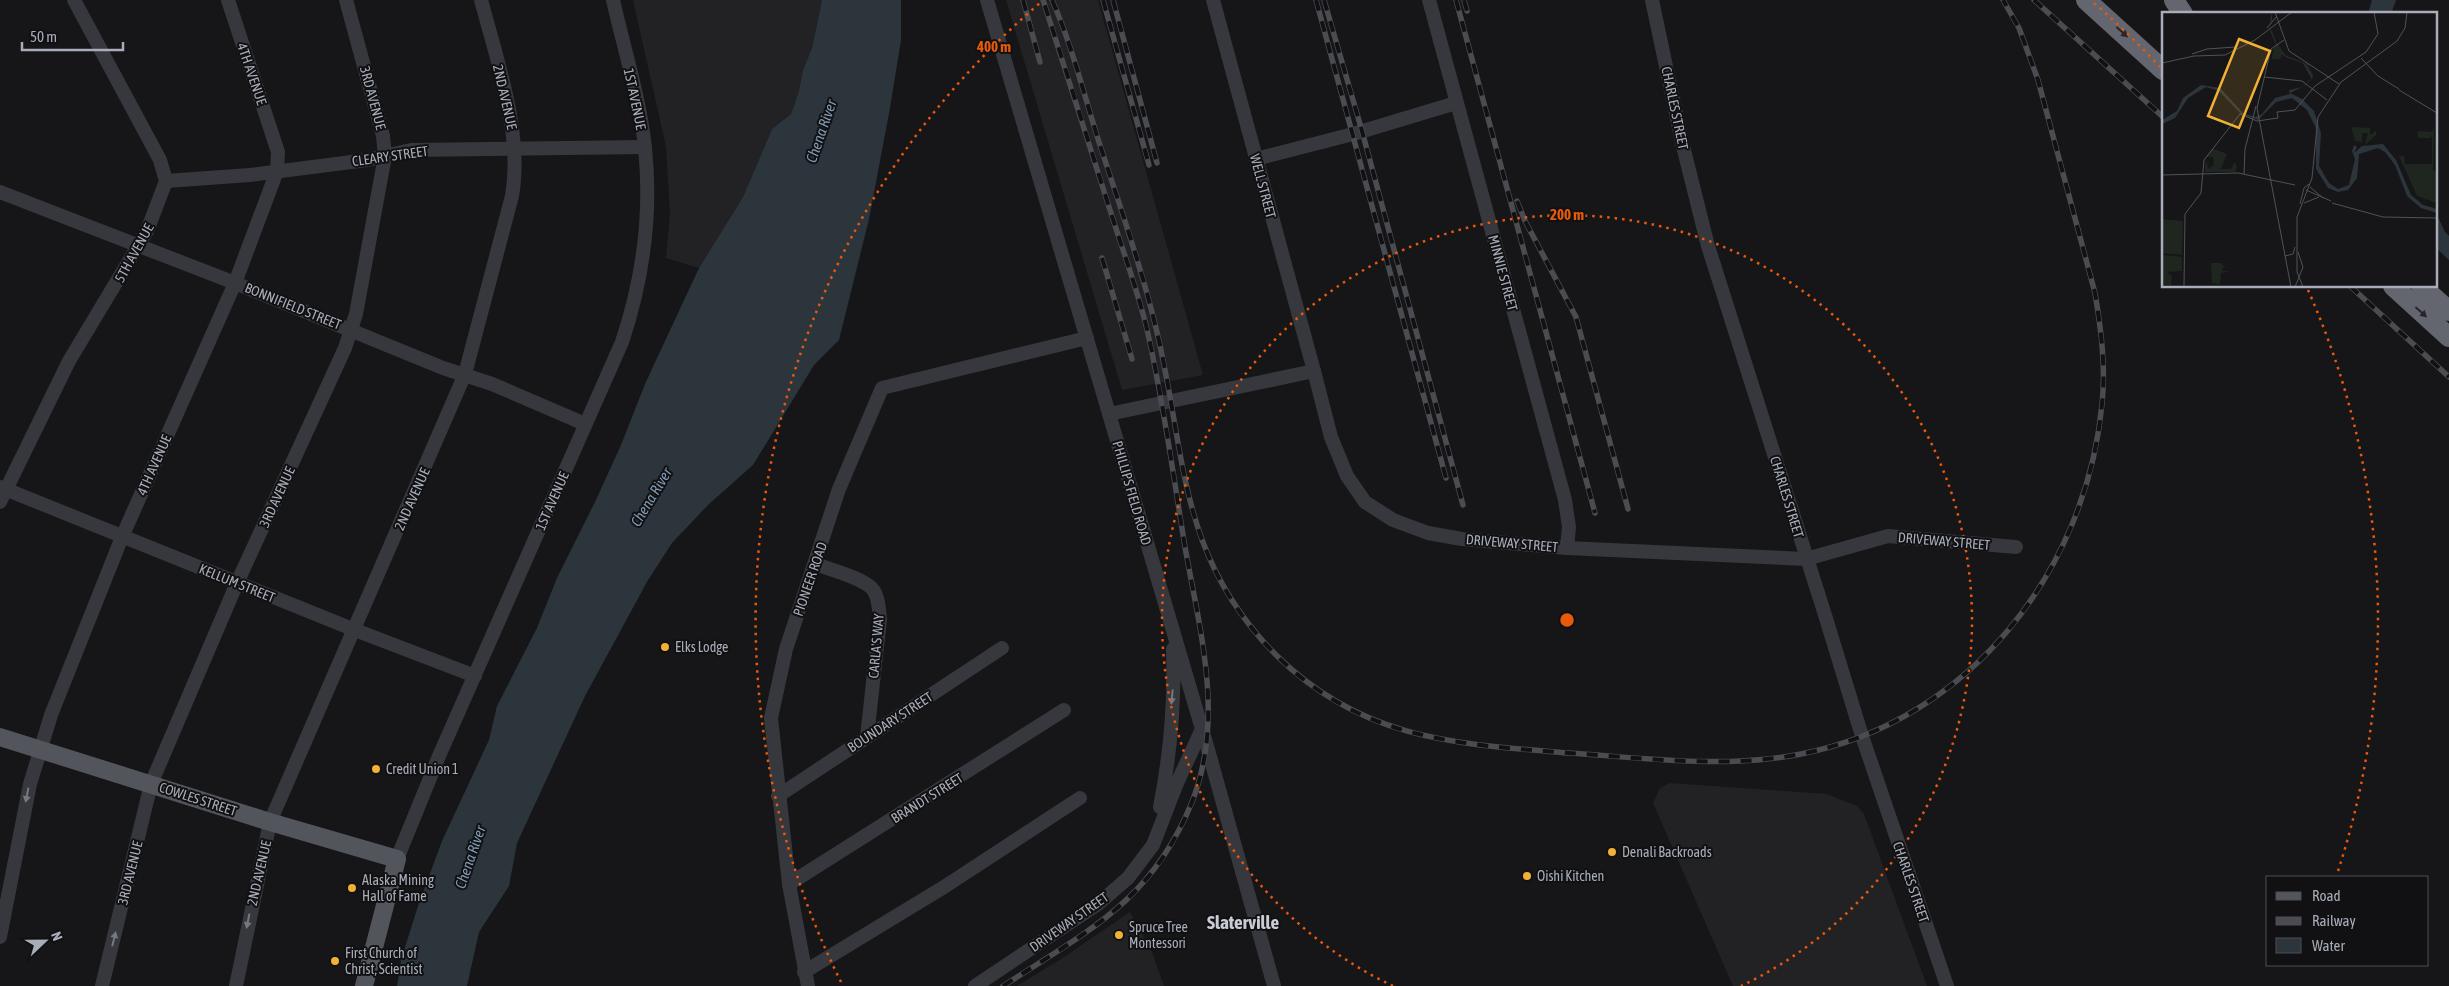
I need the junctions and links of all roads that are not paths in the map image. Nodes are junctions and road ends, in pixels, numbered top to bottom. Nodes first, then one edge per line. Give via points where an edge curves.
1 (74, 0) edge
2 (228, 0) edge
3 (346, 0) edge
4 (481, 0) edge
5 (613, 0) edge
6 (987, 0) edge
7 (1213, 0) edge
8 (1429, 0) edge
9 (1652, 0) edge
10 (2086, 0) edge
11 (2174, 0) edge
12 (2182, 12) edge
13 (2162, 69) edge
14 (1456, 103) junction
15 (645, 147) junction
16 (514, 148) junction
17 (385, 156) junction
18 (1256, 159) junction
19 (277, 171) junction
20 (166, 181) junction
21 (0, 192) edge
22 (138, 247) junction
23 (234, 283) junction
24 (2395, 288) edge
25 (2423, 288) edge
26 (2449, 311) edge
27 (351, 329) junction
28 (2449, 337) edge
29 (1087, 338) junction
30 (1314, 371) junction
31 (466, 374) junction
32 (1108, 414) junction
33 (585, 424) junction
34 (2, 493) edge
35 (122, 537) junction
36 (2016, 547) dead end
37 (1566, 548) junction
38 (1806, 559) junction
39 (816, 564) junction
40 (237, 583) junction
41 (355, 630) junction
42 (1172, 631) junction
43 (1002, 648) dead end
44 (475, 676) junction
45 (1064, 710) dead end
46 (1202, 729) junction
47 (0, 736) edge
48 (866, 737) junction
49 (39, 748) junction
50 (151, 784) junction
51 (778, 796) junction
52 (1080, 798) dead end
53 (270, 822) junction
54 (1153, 845) junction
55 (397, 859) junction
56 (789, 884) junction
57 (0, 937) edge
58 (804, 972) junction
59 (102, 986) edge
60 (236, 986) edge
61 (364, 986) edge
62 (808, 986) edge
63 (975, 986) edge
64 (1274, 986) edge
65 (1947, 986) edge

1 - 20 street via 160,160
2 - 19 street, 4TH AVENUE via 276,145
3 - 17 street, 3RD AVENUE via 383,136
4 - 16 street, 2ND AVENUE via 513,128
5 - 15 street, 1ST AVENUE
6 - 29 street, PHILLIPS FIELD ROAD
7 - 18 street, WELL STREET
8 - 14 street, MINNIE STREET
9 - 38 street, CHARLES STREET via 1708,246
10 -> 13 highway
11 - 12 highway
14 - 18 street
14 - 37 street, MINNIE STREET via 1565,500 1569,527
15 - 16 street, CLEARY STREET
15 - 33 street, 1ST AVENUE via 646,230 635,304 622,342
16 - 17 street, CLEARY STREET via 410,150
16 - 31 street, 2ND AVENUE via 516,172 512,196
17 - 19 street, CLEARY STREET
17 - 27 street, 3RD AVENUE
18 - 30 street, WELL STREET
19 - 20 street, CLEARY STREET
19 - 23 street, 4TH AVENUE
20 - 22 street, 5TH AVENUE via 148,231
21 - 22 street, BONNIFIELD STREET
22 - 23 street, BONNIFIELD STREET
22 - 34 street, 5TH AVENUE via 69,361
23 - 27 street, BONNIFIELD STREET
23 - 35 street, 4TH AVENUE
24 -> 28 highway
25 - 26 highway
27 - 31 street, BONNIFIELD STREET via 443,368
27 - 40 street, 3RD AVENUE via 346,348
29 - 32 street, PHILLIPS FIELD ROAD
29 - 39 street, PIONEER ROAD via 882,388 839,489
30 - 32 street
30 - 37 street, DRIVEWAY STREET via 1331,437 1347,476 1365,502 1393,520 1428,533
31 - 33 street, BONNIFIELD STREET
31 - 41 street, 2ND AVENUE
32 - 42 street, PHILLIPS FIELD ROAD
33 - 44 street, 1ST AVENUE
34 - 35 street, KELLUM STREET
35 - 40 street, KELLUM STREET
35 - 49 street, 4TH AVENUE
36 - 38 street, DRIVEWAY STREET via 1888,536
37 - 38 street, DRIVEWAY STREET
38 - 65 street, CHARLES STREET
39 - 48 street, CARLA'S WAY via 865,583 874,591 878,604 880,619
39 - 51 street, PIONEER ROAD via 786,649 771,718
40 - 41 street, KELLUM STREET
40 - 50 street, 3RD AVENUE
41 - 44 street, KELLUM STREET
41 - 53 street, 2ND AVENUE
42 - 46 street, PHILLIPS FIELD ROAD
42 -> 54 street, DRIVEWAY STREET via 1174,678 1164,784
43 - 48 street, BOUNDARY STREET
44 - 55 street, 1ST AVENUE
45 - 56 street, BRANDT STREET
46 - 54 street, DRIVEWAY STREET via 1176,783
46 - 64 street, PHILLIPS FIELD ROAD
47 - 49 main road, COWLES STREET
48 - 51 street, BOUNDARY STREET
49 - 50 main road, COWLES STREET
49 -> 57 street, 4TH AVENUE
50 - 53 main road, COWLES STREET
59 -> 50 street, 3RD AVENUE
51 - 56 street, PIONEER ROAD
52 - 58 street
53 - 55 main road, COWLES STREET
53 -> 60 street, 2ND AVENUE
54 - 63 street, DRIVEWAY STREET via 1128,878 1098,904
55 - 61 main road, 1ST AVENUE
56 - 58 street, PIONEER ROAD
58 - 62 street, PIONEER ROAD

